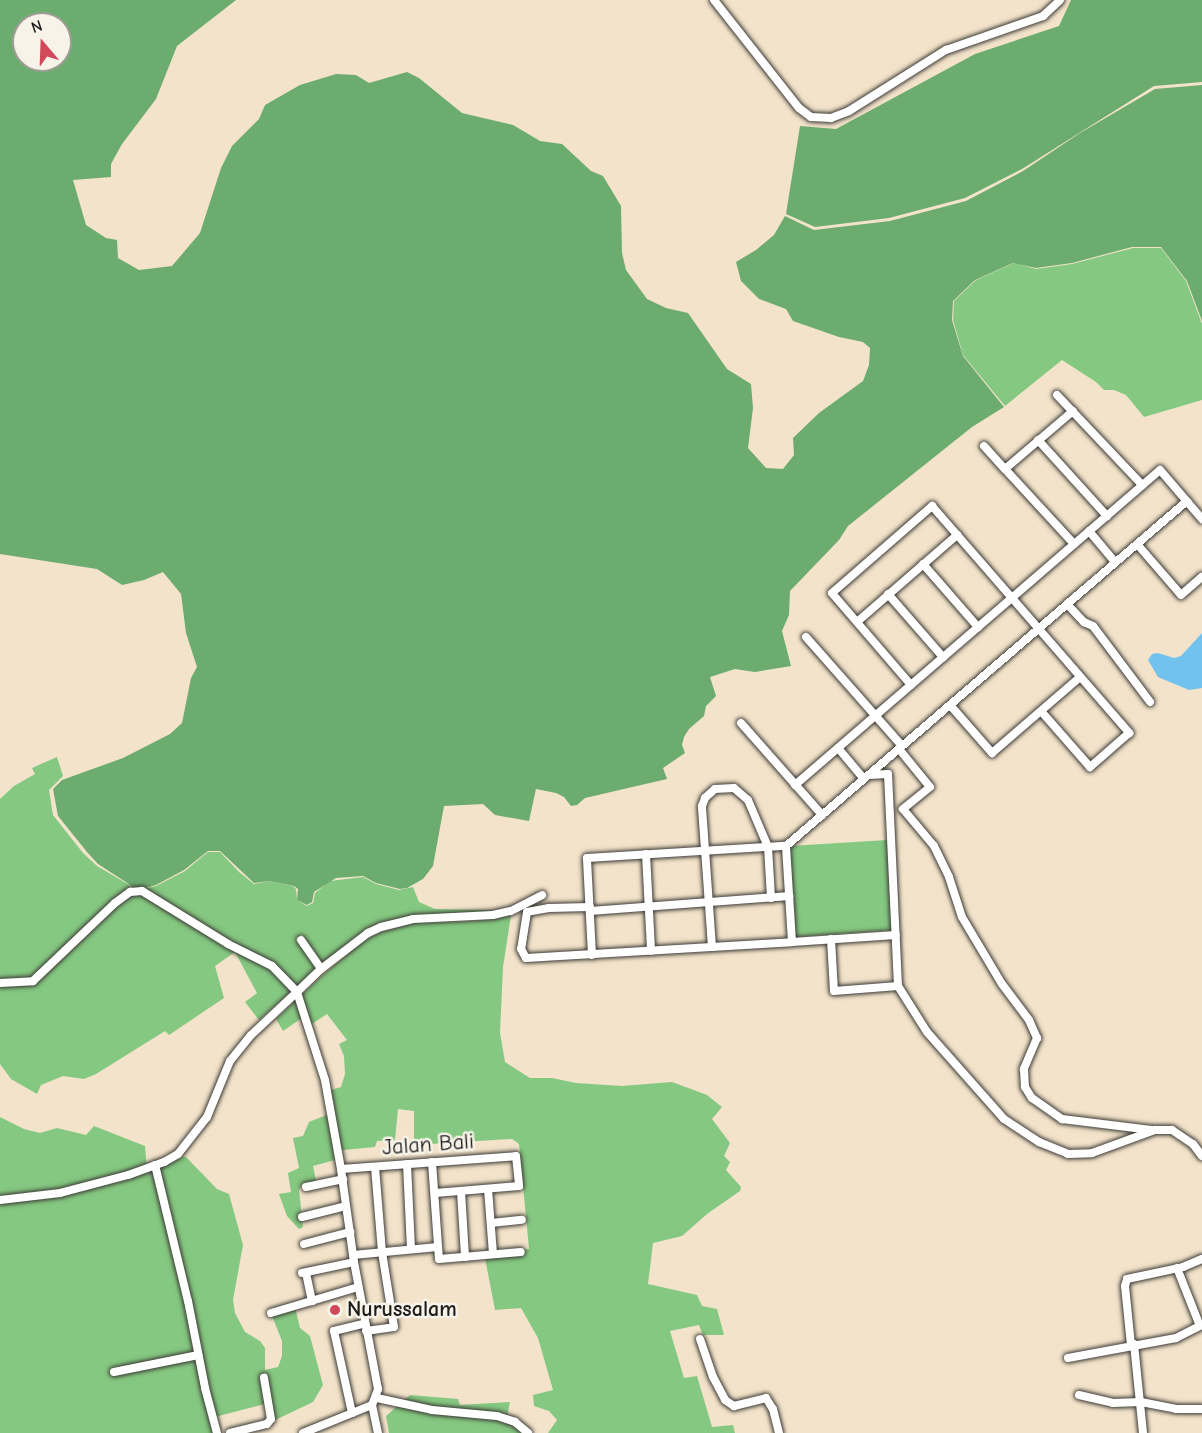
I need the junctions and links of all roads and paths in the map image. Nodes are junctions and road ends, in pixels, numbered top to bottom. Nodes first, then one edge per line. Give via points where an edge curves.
1 (714, 0) edge
2 (1060, 0) edge
3 (1057, 395) dead end
4 (1072, 411) junction
5 (1038, 440) junction
6 (984, 446) dead end
7 (1005, 468) junction
8 (1142, 485) junction
9 (1187, 501) junction
10 (1107, 516) junction
11 (1202, 519) edge
12 (1089, 531) junction
13 (957, 535) junction
14 (1074, 544) junction
15 (1137, 544) junction
16 (1115, 562) junction
17 (923, 564) junction
18 (1202, 577) edge
19 (888, 594) junction
20 (1012, 598) junction
21 (1067, 604) junction
22 (856, 622) junction
23 (978, 627) junction
24 (1039, 629) junction
25 (806, 637) dead end
26 (943, 657) junction
27 (1080, 677) junction
28 (911, 685) junction
29 (1150, 702) dead end
30 (950, 705) junction
31 (1041, 711) junction
32 (876, 716) junction
33 (741, 723) dead end
34 (900, 747) junction
35 (838, 748) junction
36 (887, 759) junction
37 (888, 774) junction
38 (866, 777) junction
39 (795, 785) junction
40 (822, 815) junction
41 (786, 846) junction
42 (768, 847) junction
43 (706, 851) junction
44 (646, 855) junction
45 (542, 895) dead end
46 (789, 896) junction
47 (771, 898) junction
48 (709, 902) junction
49 (649, 907) junction
50 (590, 909) junction
51 (896, 935) junction
52 (831, 939) junction
53 (301, 940) dead end
54 (792, 942) junction
55 (712, 947) junction
56 (651, 951) junction
57 (592, 955) junction
58 (321, 969) junction
59 (0, 983) edge
60 (898, 986) junction
61 (297, 992) junction
62 (1155, 1130) junction
63 (1202, 1156) edge
64 (432, 1162) junction
65 (406, 1164) junction
66 (155, 1165) junction
67 (375, 1167) junction
68 (342, 1169) junction
69 (343, 1179) junction
70 (306, 1187) dead end
71 (488, 1189) junction
72 (461, 1191) junction
73 (435, 1193) junction
74 (0, 1200) edge
75 (346, 1206) junction
76 (302, 1216) dead end
77 (522, 1220) dead end
78 (491, 1223) junction
79 (350, 1232) junction
80 (304, 1244) dead end
81 (438, 1247) junction
82 (411, 1249) junction
83 (382, 1252) junction
84 (521, 1252) dead end
85 (493, 1254) junction
86 (465, 1257) junction
87 (353, 1258) junction
88 (1202, 1259) edge
89 (1178, 1268) junction
90 (358, 1287) junction
91 (312, 1300) junction
92 (271, 1313) dead end
93 (1201, 1326) edge
94 (365, 1327) junction
95 (700, 1339) dead end
96 (1132, 1344) junction
97 (198, 1355) junction
98 (1068, 1358) dead end
99 (114, 1372) dead end
100 (264, 1378) dead end
101 (1079, 1395) dead end
102 (374, 1402) junction
103 (1141, 1402) junction
104 (1202, 1409) edge
105 (352, 1413) junction
106 (217, 1433) edge
107 (230, 1433) edge
108 (303, 1433) edge
109 (378, 1433) edge
110 (528, 1433) edge
111 (778, 1433) edge
112 (1143, 1433) edge

1 - 2 street via 799,108 811,117 831,118 849,111 939,54 971,39 1043,16
3 - 4 street
4 - 5 street
4 - 8 street
5 - 7 street
5 - 10 street
6 - 7 street
7 - 14 street
8 - 9 street via 1160,470
8 - 10 street
9 - 11 street
9 - 15 street
10 - 12 street
12 - 14 street
12 - 16 street
13 - 17 street
13 - 20 street
13 - 22 street via 932,506 832,593
14 - 20 street
15 - 16 street
15 - 18 street via 1181,595
16 - 21 street
17 - 19 street
17 - 23 street
19 - 22 street
19 - 26 street
20 - 23 street
20 - 24 street
21 - 24 street
21 - 29 street via 1099,633
22 - 28 street
23 - 26 street
24 - 27 street
24 - 30 street
25 - 32 street
26 - 28 street
27 - 31 street
27 - 31 street via 1130,733 1090,767
28 - 32 street
30 - 31 street via 992,753
30 - 34 street
32 - 34 street
32 - 35 street
33 - 39 street
34 - 36 street
34 - 62 street via 930,787 903,809 934,846 962,917 1037,1038 1024,1070 1025,1087 1032,1098 1062,1119
35 - 38 street
35 - 39 street
36 - 37 street
36 - 38 street
37 - 38 street
37 - 51 street
38 - 40 street
39 - 40 street
40 - 41 street
41 - 42 street
41 - 46 street
42 - 43 street
42 - 43 street via 746,796 724,787 711,791 703,802
42 - 47 street
43 - 44 street
43 - 48 street
44 - 49 street
44 - 50 street via 587,858
45 - 58 street via 511,911 493,915 413,919 381,927
46 - 47 street
46 - 54 street
47 - 48 street
48 - 49 street
48 - 55 street
49 - 50 street
49 - 56 street
50 - 57 street
50 - 57 street via 528,911 521,949 530,959
51 - 52 street
51 - 60 street
52 - 54 street
52 - 60 street via 834,991
53 - 58 street
54 - 55 street
55 - 56 street
56 - 57 street
58 - 61 street
59 - 61 street via 33,981 115,903 130,892 142,891 272,966
60 - 62 street via 927,1032 1004,1119 1039,1142 1068,1154 1092,1153
61 - 66 street via 251,1035 230,1061 207,1117 190,1142 178,1154
61 - 68 street via 325,1080
62 - 63 street via 1172,1131 1184,1137
64 - 65 street, Jalan Bali
64 - 71 street, Jalan Bali via 516,1156 519,1186
64 - 73 street
65 - 67 street, Jalan Bali
65 - 82 street
66 - 74 street via 60,1193
66 - 97 street via 189,1301
67 - 68 street, Jalan Bali
67 - 83 street
68 - 69 street
69 - 70 street
69 - 75 street
71 - 72 street
71 - 78 street
72 - 73 street
72 - 86 street
73 - 81 street
75 - 76 street
75 - 79 street
77 - 78 street
78 - 85 street
79 - 80 street
79 - 87 street
81 - 82 street
81 - 86 street via 439,1259
82 - 83 street
83 - 87 street
83 - 94 street via 394,1327
84 - 85 street
85 - 86 street
87 - 90 street
87 - 91 street via 304,1273
88 - 89 street
89 - 93 street
89 - 96 street via 1127,1279
90 - 91 street
90 - 94 street
91 - 92 street
93 - 96 street via 1176,1338
94 - 102 street via 378,1389
94 - 105 street via 336,1328 333,1334
95 - 111 street via 730,1405 770,1400
96 - 98 street
96 - 103 street
97 - 99 street
97 - 106 street
100 - 107 street via 271,1419 267,1424
101 - 103 street via 1113,1403
102 - 105 street
102 - 109 street
102 - 110 street via 497,1416 515,1422
103 - 104 street
103 - 112 street
105 - 108 street

